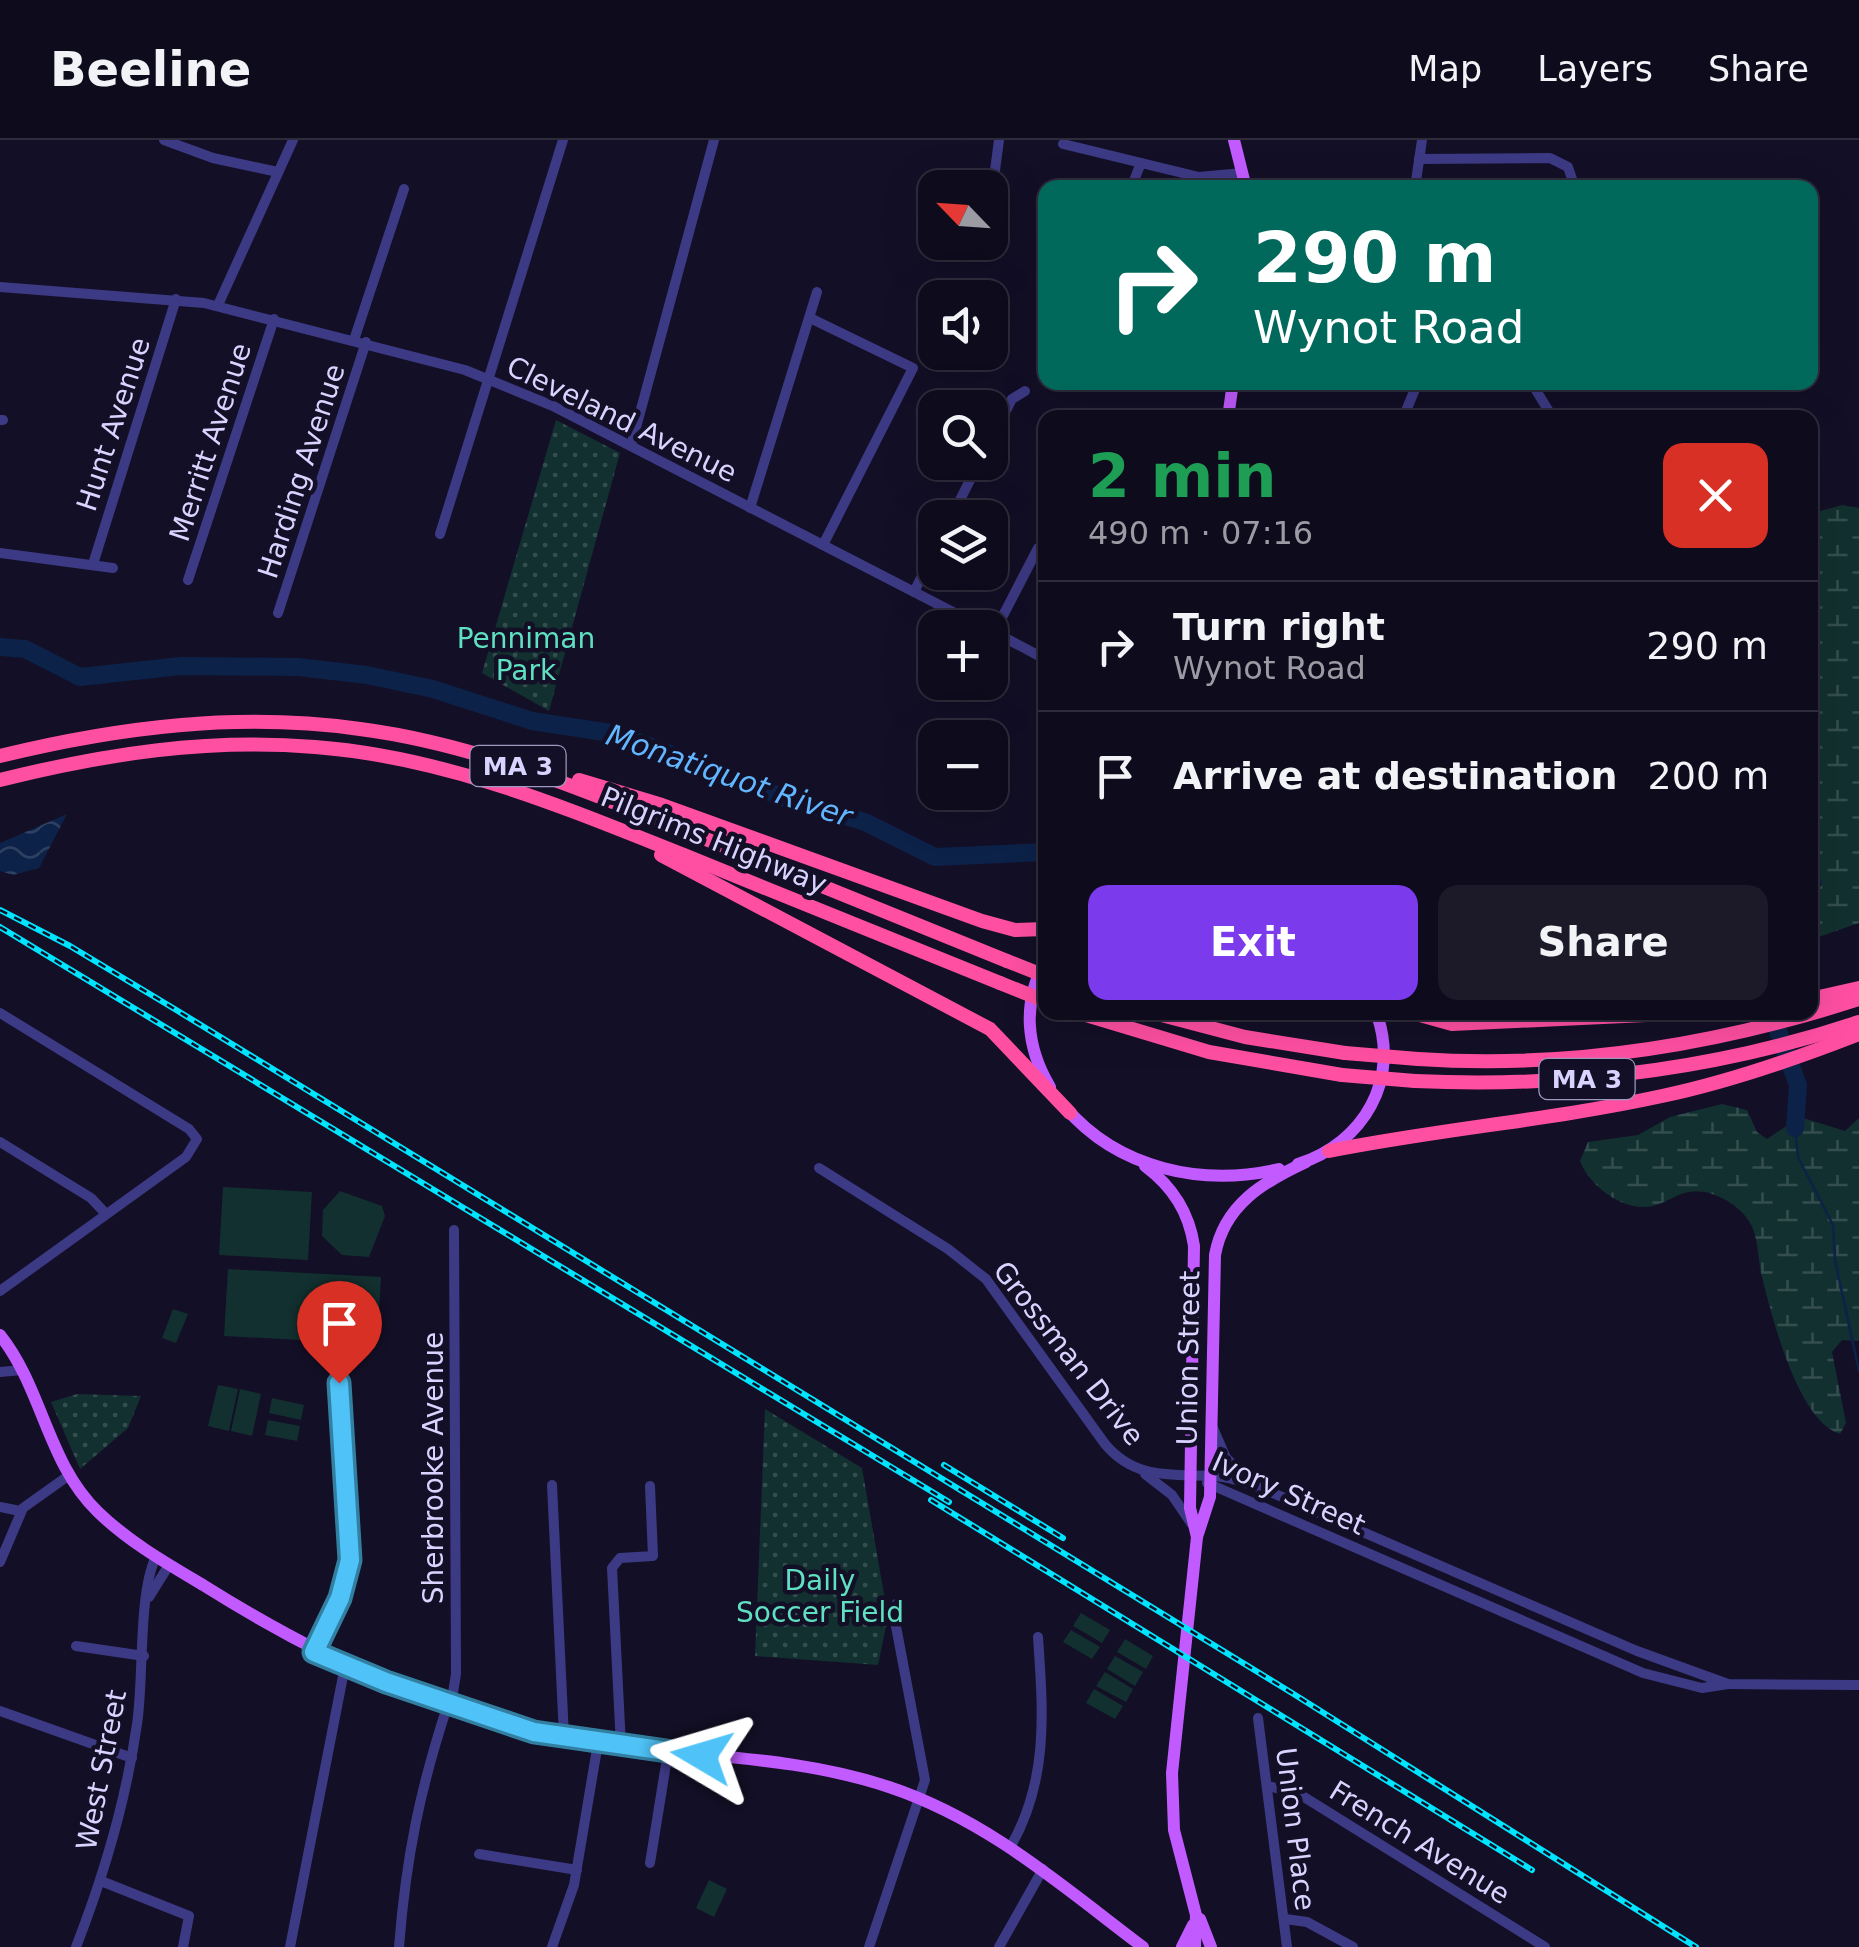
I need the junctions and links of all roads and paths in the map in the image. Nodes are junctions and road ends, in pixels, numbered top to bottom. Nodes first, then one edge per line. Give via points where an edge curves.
1 (164, 140) edge
2 (293, 140) edge
3 (563, 140) edge
4 (714, 140) edge
5 (998, 140) edge
6 (1234, 140) edge
7 (1422, 140) edge
8 (1064, 144) dead end
9 (1419, 159) junction
10 (1140, 164) junction
11 (995, 170) edge
12 (278, 172) junction
13 (1243, 172) junction
14 (1135, 180) edge
15 (1244, 180) edge
16 (1416, 180) edge
17 (1573, 180) edge
18 (404, 189) dead end
19 (0, 287) edge
20 (818, 292) dead end
21 (176, 298) junction
22 (218, 305) junction
23 (810, 318) junction
24 (274, 319) junction
25 (360, 341) junction
26 (488, 378) junction
27 (1025, 391) dead end
28 (1008, 407) edge
29 (631, 446) junction
30 (750, 508) junction
31 (440, 534) dead end
32 (824, 545) junction
33 (1038, 548) dead end
34 (0, 553) edge
35 (93, 564) junction
36 (114, 568) dead end
37 (188, 580) dead end
38 (918, 584) edge
39 (914, 592) junction
40 (950, 610) edge
41 (1002, 610) edge
42 (278, 613) dead end
43 (1008, 639) edge
44 (1038, 655) edge
45 (0, 756) edge
46 (496, 758) junction
47 (0, 780) edge
48 (594, 819) junction
49 (1038, 929) edge
50 (1038, 973) edge
51 (1038, 979) edge
52 (1859, 988) edge
53 (1818, 996) edge
54 (1038, 998) edge
55 (1859, 999) edge
56 (1818, 1012) edge
57 (0, 1014) edge
58 (1103, 1020) edge
59 (1182, 1020) edge
60 (1378, 1020) edge
61 (1438, 1020) edge
62 (1538, 1020) edge
63 (1791, 1020) edge
64 (1859, 1022) edge
65 (1859, 1034) edge
66 (1804, 1047) junction
67 (1070, 1113) junction
68 (0, 1142) edge
69 (1329, 1151) junction
70 (1122, 1152) junction
71 (1306, 1162) junction
72 (819, 1168) dead end
73 (105, 1213) junction
74 (454, 1230) dead end
75 (0, 1291) edge
76 (0, 1336) edge
77 (22, 1370) junction
78 (0, 1372) edge
79 (339, 1383) dead end
80 (1212, 1424) junction
81 (1140, 1471) junction
82 (68, 1476) junction
83 (1192, 1477) junction
84 (1210, 1480) junction
85 (552, 1485) dead end
86 (650, 1486) dead end
87 (1266, 1490) junction
88 (0, 1508) edge
89 (20, 1511) junction
90 (1293, 1519) junction
91 (1195, 1532) junction
92 (1381, 1538) junction
93 (163, 1561) junction
94 (0, 1562) edge
95 (896, 1604) dead end
96 (1038, 1637) dead end
97 (76, 1646) dead end
98 (314, 1652) junction
99 (144, 1656) junction
100 (345, 1666) junction
101 (1728, 1684) junction
102 (1859, 1685) edge
103 (450, 1704) junction
104 (0, 1711) edge
105 (1258, 1718) dead end
106 (564, 1737) junction
107 (598, 1743) junction
108 (621, 1746) junction
109 (668, 1752) junction
110 (132, 1758) junction
111 (1268, 1786) junction
112 (920, 1799) junction
113 (1011, 1846) junction
114 (479, 1854) dead end
115 (650, 1863) dead end
116 (577, 1870) junction
117 (1043, 1870) junction
118 (100, 1881) junction
119 (1190, 1894) junction
120 (1285, 1919) junction
121 (1211, 1945) edge
122 (76, 1947) edge
123 (183, 1947) edge
124 (290, 1947) edge
125 (399, 1947) edge
126 (552, 1947) edge
127 (869, 1947) edge
128 (1000, 1947) edge
129 (1143, 1947) edge
130 (1182, 1947) edge
131 (1195, 1947) edge
132 (1287, 1947) edge
133 (1353, 1947) edge
134 (1546, 1947) edge

1 - 12 street
2 - 12 street
3 - 26 street
4 - 29 street
5 - 11 street
6 - 13 main road
7 - 9 street
8 - 10 street
9 - 16 street
9 - 17 street via 1550,158 1571,170
10 - 13 street via 1198,178
10 - 14 street
12 - 22 street
13 - 15 main road
18 - 25 street, Harding Avenue
19 - 21 street, Cleveland Avenue
20 - 23 street
21 - 22 street, Cleveland Avenue
21 - 35 street, Hunt Avenue
22 - 24 street, Cleveland Avenue
23 - 30 street
23 - 32 street via 913,368
24 - 25 street, Cleveland Avenue
24 - 37 street, Merritt Avenue
25 - 26 street, Cleveland Avenue
25 - 42 street, Harding Avenue
26 - 29 street, Cleveland Avenue
26 - 31 street
27 - 28 street
29 - 30 street, Cleveland Avenue
30 - 32 street, Cleveland Avenue
32 - 39 street, Cleveland Avenue
33 - 41 street
34 - 35 street
35 - 36 street
38 - 39 street
39 - 40 street, Cleveland Avenue
43 - 44 street, Cleveland Avenue
45 - 46 highway, Pilgrims Highway / MA 3 via 123,730 258,721 362,729
46 - 49 highway via 632,795 1001,927
46 - 50 highway, Pilgrims Highway / MA 3, bridge
47 - 48 highway, Pilgrims Highway / MA 3 via 146,750 282,744 433,766
48 - 54 highway, Pilgrims Highway / MA 3, bridge
48 - 67 highway via 990,1028
51 - 67 main road via 1030,1036 1045,1080
52 - 53 highway
55 - 56 highway, MA 3, bridge
57 - 73 street via 192,1131 196,1143 186,1157
58 - 66 highway, MA 3, bridge via 1225,1056 1415,1082 1604,1078
59 - 63 highway, MA 3, bridge via 1246,1036 1418,1059 1564,1058
60 - 69 main road via 1384,1048 1374,1101 1357,1129
61 - 62 highway
64 - 66 highway, MA 3
65 - 66 highway
66 - 69 highway via 1761,1069 1646,1099
67 - 70 main road
68 - 73 street
69 - 71 main road
70 - 71 main road via 1166,1170 1205,1176 1259,1174
70 - 83 main road, Union Street via 1169,1186 1192,1229
71 - 80 main road, Union Street via 1252,1192 1220,1234
72 - 81 street, Grossman Drive via 986,1279 1105,1444
73 - 75 street
74 - 103 street, Sherbrooke Avenue via 456,1674
76 - 77 main road
77 - 78 street
77 - 82 main road
79 - 98 street via 350,1560
80 - 84 main road, Union Street
80 - 87 street via 1230,1464
81 - 83 street, Grossman Drive
81 - 91 street via 1172,1495
82 - 89 street
82 - 93 main road via 104,1518
83 - 84 street, Ivory Street
83 - 91 main road, Union Street
84 - 87 street, Ivory Street
84 - 90 street, Ivory Street
84 - 91 main road, Union Street via 1206,1514
85 - 106 street
86 - 108 street via 653,1556 624,1557 613,1565
87 - 92 street, Ivory Street
88 - 89 street
89 - 94 street
90 - 92 street via 1388,1554
90 - 101 street, Ivory Street via 1643,1673 1702,1688
91 - 119 main road, Union Street via 1172,1773 1174,1830
92 - 101 street, Ivory Street via 1637,1652
93 - 98 main road
93 - 99 street, West Street via 148,1578
95 - 112 street via 925,1775
96 - 113 street via 1040,1769
97 - 99 street
98 - 100 main road
99 - 110 street, West Street
100 - 103 main road
100 - 124 street
101 - 102 street, Ivory Street
103 - 106 main road
103 - 125 street, Sherbrooke Avenue via 414,1821
104 - 110 street
105 - 111 street, Union Place
106 - 107 main road
107 - 108 main road
107 - 116 street
108 - 109 main road
109 - 112 main road via 828,1772
109 - 115 street
110 - 118 street, West Street
111 - 120 street, Union Place
111 - 134 street, French Avenue via 1296,1792
112 - 113 main road
112 - 127 street
113 - 117 main road
114 - 116 street
116 - 126 street
117 - 128 street
117 - 129 main road
118 - 122 street, West Street
118 - 123 street via 188,1916
119 - 121 main road, Union Street
119 - 130 main road via 1194,1922
119 - 131 main road, Union Street
120 - 132 street, Union Place
120 - 133 street via 1307,1922

